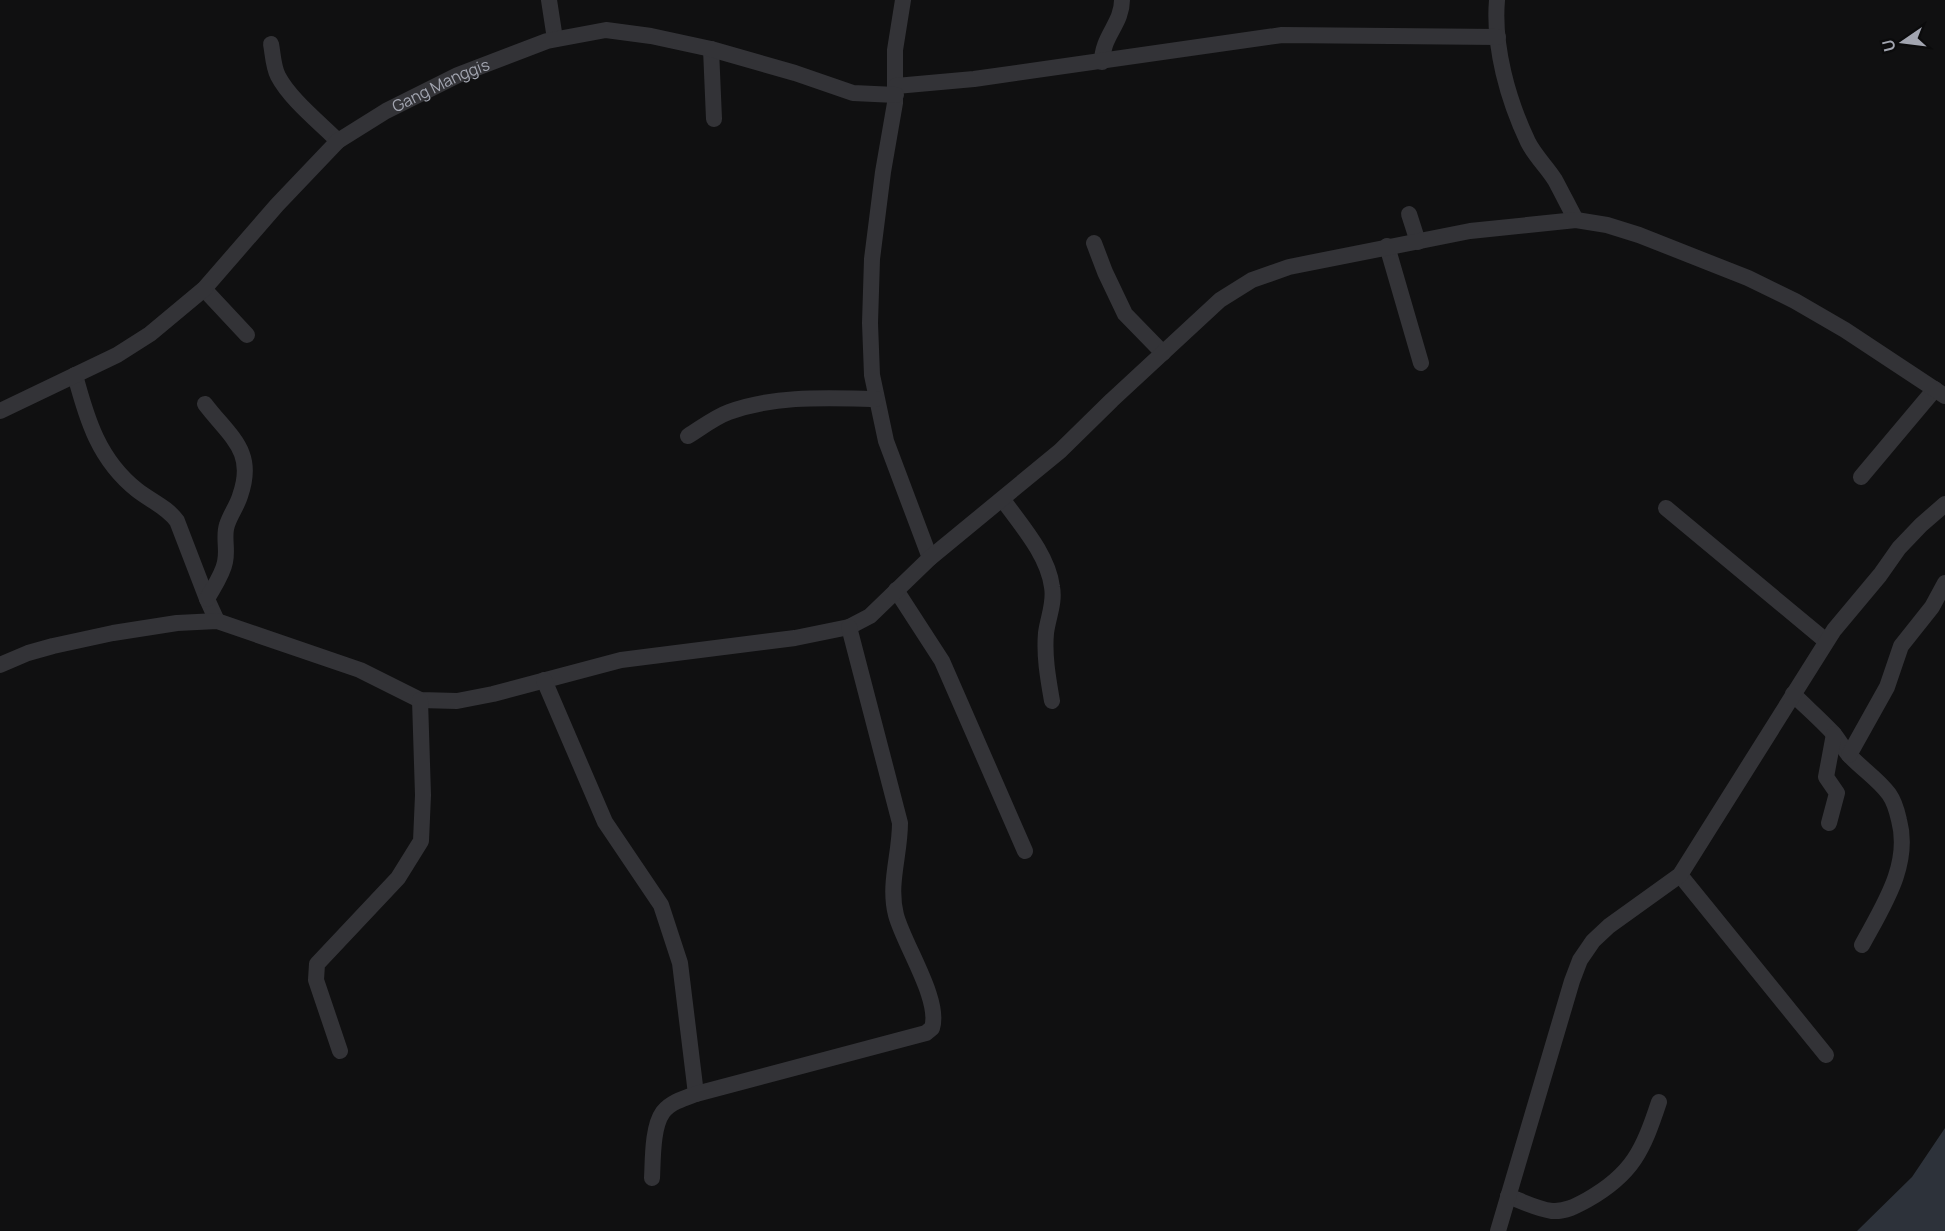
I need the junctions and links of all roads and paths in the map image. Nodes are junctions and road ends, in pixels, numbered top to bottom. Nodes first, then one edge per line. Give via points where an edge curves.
1 (549, 0) edge
2 (903, 0) edge
3 (1122, 0) edge
4 (1497, 0) edge
5 (1498, 37) junction
6 (555, 39) junction
7 (271, 44) dead end
8 (711, 49) junction
9 (1102, 62) junction
10 (896, 91) junction
11 (714, 119) dead end
12 (338, 141) junction
13 (1409, 214) dead end
14 (1576, 220) junction
15 (1418, 242) junction
16 (1094, 243) dead end
17 (1387, 246) junction
18 (204, 289) junction
19 (247, 335) dead end
20 (1163, 353) junction
21 (1421, 363) dead end
22 (75, 375) junction
23 (1940, 392) edge
24 (876, 399) junction
25 (205, 404) dead end
26 (0, 411) edge
27 (688, 436) dead end
28 (1861, 477) dead end
29 (1003, 500) junction
30 (1945, 504) edge
31 (1666, 508) dead end
32 (930, 558) junction
33 (1945, 583) edge
34 (896, 590) junction
35 (207, 599) junction
36 (217, 621) junction
37 (849, 627) junction
38 (1826, 641) junction
39 (0, 665) edge
40 (544, 680) junction
41 (1793, 693) junction
42 (420, 700) junction
43 (1052, 701) dead end
44 (1834, 734) junction
45 (1849, 755) junction
46 (1829, 824) dead end
47 (1025, 851) dead end
48 (1680, 875) junction
49 (1862, 945) dead end
50 (340, 1051) dead end
51 (1826, 1055) dead end
52 (696, 1094) junction
53 (1659, 1102) dead end
54 (652, 1178) dead end
55 (1508, 1196) junction
56 (1498, 1231) edge

1 - 6 street
2 - 10 street via 895,50
3 - 9 street via 1119,18 1104,43
4 - 5 street
5 - 9 street, Gang Manggis via 1282,35
5 - 14 street via 1504,74 1529,144
6 - 8 street, Gang Manggis via 606,30
6 - 12 street, Gang Manggis via 458,75 386,111
7 - 12 street via 278,76
8 - 10 street, Gang Manggis via 853,93
8 - 11 street
9 - 10 street, Gang Manggis
10 - 24 street via 872,259 870,323
12 - 18 street, Gang Manggis
13 - 15 street
14 - 15 street via 1470,231
14 - 23 street via 1639,235 1748,278 1845,330
15 - 17 street
16 - 20 street via 1125,314
17 - 20 street via 1289,267 1252,280 1220,300
17 - 21 street
18 - 19 street
18 - 22 street, Gang Manggis via 142,339
20 - 29 street
22 - 26 street, Gang Manggis
22 - 35 street via 85,412 104,454 136,489 177,521
23 - 28 street
24 - 27 street via 779,400 728,412
24 - 32 street via 886,441
25 - 35 street via 237,442 246,471 240,498 226,526 225,562
29 - 32 street
29 - 43 street via 1039,554 1053,588 1046,631
30 - 38 street via 1899,548
31 - 38 street
32 - 34 street
33 - 45 street via 1901,645 1887,687
34 - 37 street via 870,616
34 - 47 street via 942,661
35 - 36 street
36 - 39 street via 112,633 52,646
36 - 42 street via 360,670
37 - 40 street via 785,640 621,660
37 - 52 street via 900,824 893,895 897,916 931,1000 935,1020 926,1032
38 - 41 street
40 - 42 street via 457,701
40 - 52 street via 605,822 661,905 680,963
41 - 44 street
41 - 48 street
42 - 50 street via 421,841 398,878 317,964 316,980
44 - 45 street
44 - 46 street via 1826,777 1837,794
45 - 49 street via 1890,795 1903,841 1897,874
48 - 51 street
48 - 55 street via 1609,926 1580,960
52 - 54 street via 663,1112 657,1125
53 - 55 street via 1641,1150 1626,1172 1607,1189 1557,1211
55 - 56 street

